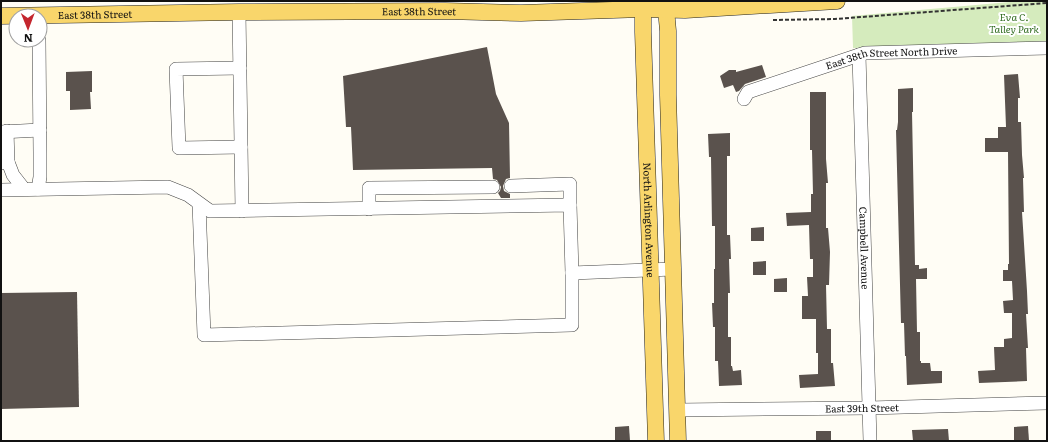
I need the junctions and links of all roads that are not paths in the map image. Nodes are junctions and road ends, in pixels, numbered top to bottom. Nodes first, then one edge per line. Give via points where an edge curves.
1 (837, 1) edge
2 (645, 5) edge
3 (664, 5) edge
4 (239, 12) junction
5 (48, 16) edge
6 (39, 48) edge
7 (1047, 48) edge
8 (859, 55) junction
9 (240, 68) junction
10 (744, 98) dead end
11 (40, 130) junction
12 (4, 132) edge
13 (241, 147) junction
14 (4, 162) edge
15 (511, 186) dead end
16 (493, 187) dead end
17 (24, 189) junction
18 (38, 189) junction
19 (1, 190) edge
20 (199, 204) junction
21 (570, 205) junction
22 (369, 209) junction
23 (242, 211) junction
24 (673, 269) junction
25 (650, 270) junction
26 (572, 273) junction
27 (1047, 403) edge
28 (869, 408) junction
29 (678, 410) junction
30 (656, 441) edge
31 (678, 441) edge
32 (870, 441) edge

1 - 3 main road, East 38th Street via 685,10
2 - 3 main road, East 38th Street
2 - 4 main road, East 38th Street via 521,13
2 - 25 main road, North Arlington Avenue
3 - 24 main road
4 - 5 main road, East 38th Street
4 - 9 street
6 - 11 street
7 - 8 street, East 38th Street North Drive
8 - 10 street, East 38th Street North Drive via 748,92
8 - 28 street, Campbell Avenue
9 - 13 street
9 - 13 street via 176,69 178,148
11 - 12 street
11 - 18 street
12 - 14 street
13 - 23 street
14 - 17 street
15 - 21 street via 570,184
16 - 22 street via 369,188
17 - 18 street
17 - 19 street
18 - 20 street via 168,187
20 - 23 street via 210,211
20 - 26 street via 204,335 572,325
21 - 22 street
21 - 26 street
22 - 23 street
24 - 25 street
24 - 29 main road
25 - 26 street
25 - 30 main road, North Arlington Avenue
27 - 28 street, East 39th Street
28 - 29 street, East 39th Street
28 - 32 street, Campbell Avenue
29 - 31 main road

